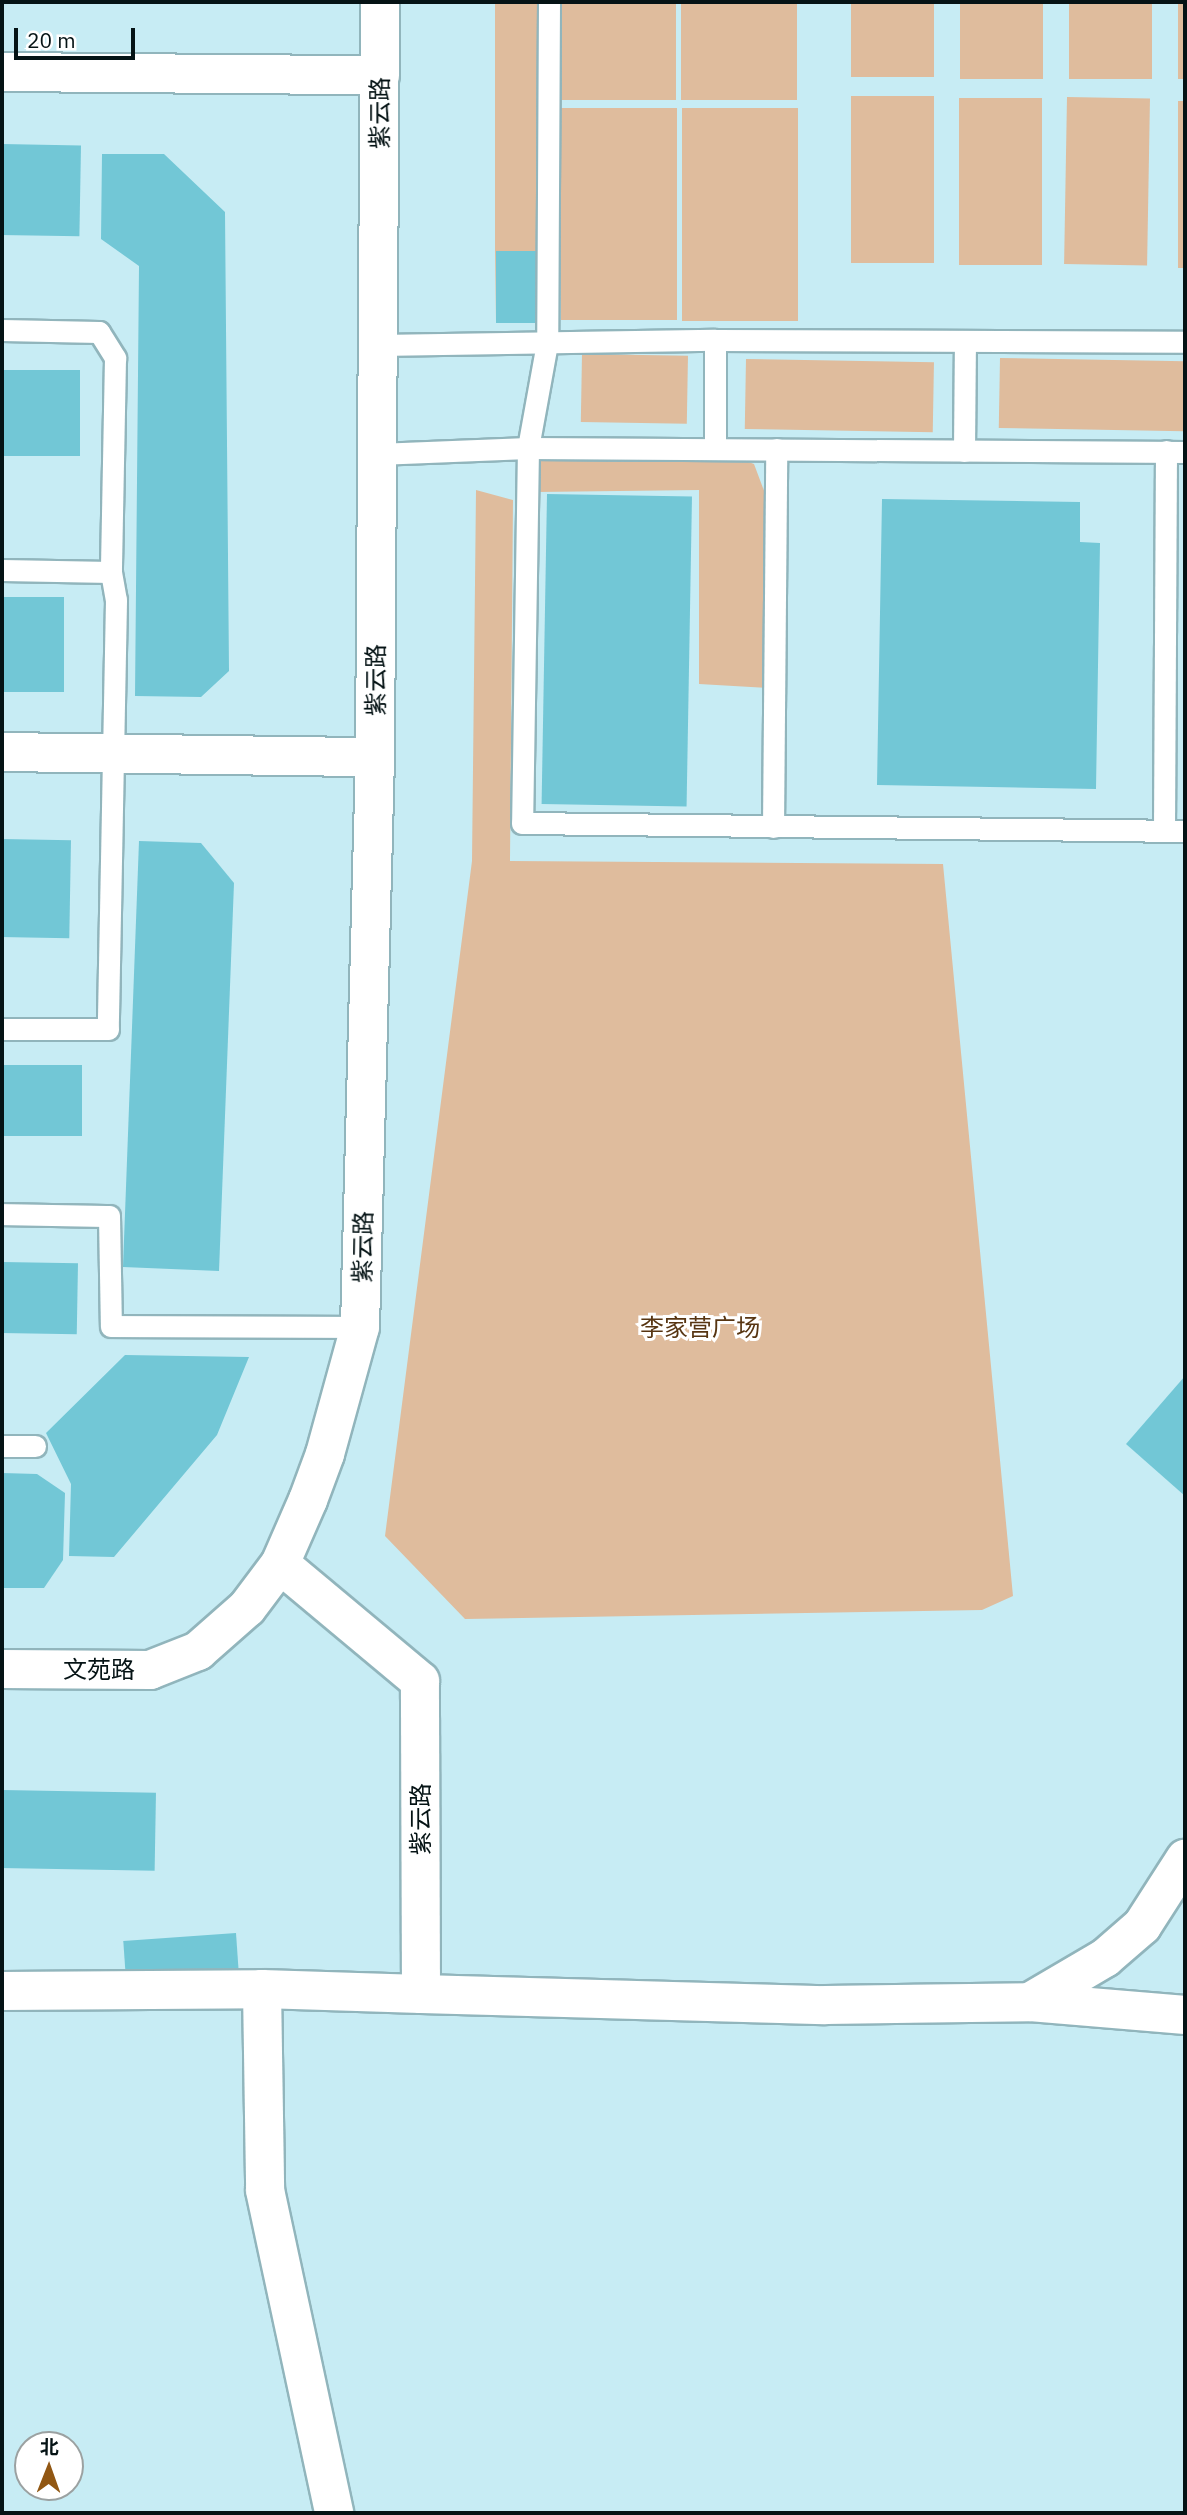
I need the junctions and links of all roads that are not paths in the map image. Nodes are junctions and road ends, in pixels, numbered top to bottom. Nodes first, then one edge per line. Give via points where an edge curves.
1 (380, 2) edge
2 (549, 2) edge
3 (2, 72) edge
4 (380, 75) junction
5 (2, 330) edge
6 (715, 340) junction
7 (965, 341) junction
8 (1185, 342) edge
9 (547, 343) junction
10 (378, 345) junction
11 (528, 448) junction
12 (715, 449) junction
13 (776, 449) junction
14 (964, 451) junction
15 (1176, 452) edge
16 (377, 454) junction
17 (2, 570) edge
18 (111, 572) junction
19 (2, 752) edge
20 (112, 753) junction
21 (375, 757) junction
22 (773, 827) junction
23 (1175, 831) edge
24 (2, 1029) edge
25 (2, 1214) edge
26 (360, 1327) junction
27 (2, 1446) edge
28 (35, 1446) dead end
29 (280, 1564) junction
30 (2, 1669) edge
31 (1185, 1859) edge
32 (262, 1989) junction
33 (2, 1991) edge
34 (421, 1993) junction
35 (1030, 2002) junction
36 (1185, 2015) edge
37 (334, 2513) edge

1 - 4 street, 紫云路
2 - 9 lane
3 - 4 street
4 - 10 street, 紫云路
5 - 18 lane via 99,332 115,358
6 - 7 lane
6 - 9 lane
6 - 12 lane
7 - 8 lane
7 - 14 lane
9 - 10 lane
9 - 11 lane
10 - 16 street, 紫云路
11 - 12 lane
11 - 16 lane
11 - 22 lane via 522,823
12 - 13 lane
13 - 14 lane
13 - 22 lane
14 - 15 lane
15 - 23 lane
16 - 21 street, 紫云路
17 - 18 lane
18 - 20 lane via 116,600
19 - 20 street
20 - 21 street
20 - 24 lane via 108,1029
21 - 26 street, 紫云路
22 - 23 lane
25 - 26 lane via 109,1216 111,1326
26 - 29 street, 紫云路 via 325,1454
27 - 28 lane
29 - 30 street, 文苑路 via 247,1608 198,1651 150,1670
29 - 34 street, 紫云路 via 420,1681
31 - 35 street via 1142,1927 1105,1958
32 - 33 street
32 - 34 street
32 - 37 street via 265,2190
34 - 35 street via 825,2005
35 - 36 street

